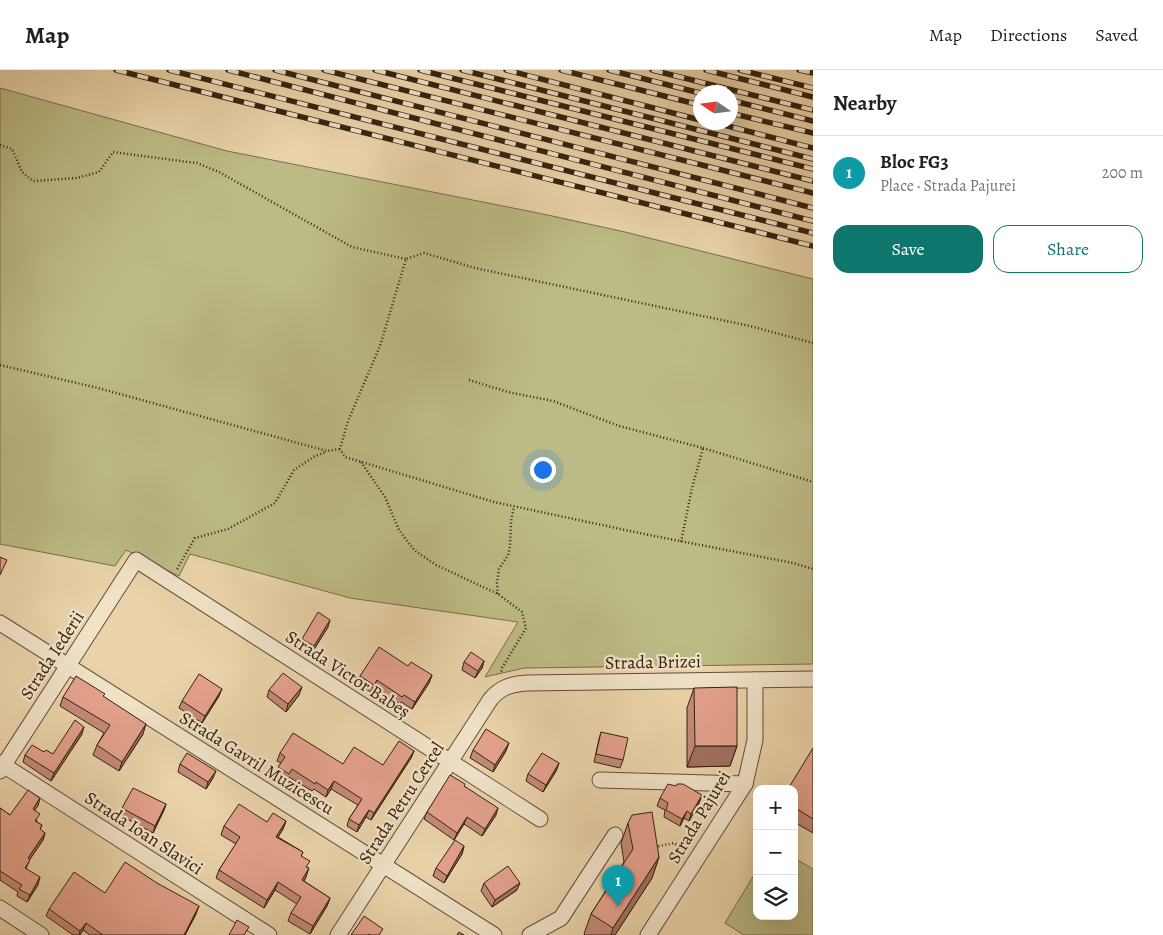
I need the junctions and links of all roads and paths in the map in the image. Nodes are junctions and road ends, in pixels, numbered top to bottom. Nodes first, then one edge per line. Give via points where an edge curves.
1 (0, 145) edge
2 (406, 259) junction
3 (813, 343) edge
4 (0, 365) edge
5 (469, 380) dead end
6 (703, 448) junction
7 (340, 449) junction
8 (327, 451) junction
9 (360, 461) junction
10 (813, 482) edge
11 (514, 507) junction
12 (681, 542) junction
13 (136, 560) joint
14 (813, 569) edge
15 (170, 582) junction
16 (498, 594) junction
17 (0, 623) edge
18 (68, 666) junction
19 (813, 679) edge
20 (755, 680) junction
21 (498, 686) junction
22 (449, 762) junction
23 (1, 767) edge
24 (600, 780) dead end
25 (745, 784) junction
26 (540, 820) dead end
27 (615, 835) dead end
28 (654, 847) edge
29 (698, 858) junction
30 (383, 865) junction
31 (0, 908) edge
32 (41, 935) edge
33 (269, 935) edge
34 (338, 935) edge
35 (494, 935) edge
36 (530, 935) edge
37 (648, 935) edge

1 - 2 path via 12,149 22,172 33,181 76,178 99,172 113,152 197,163 219,172 352,247
2 - 3 path via 424,253 475,268 750,326
2 - 7 path via 380,346 348,421
4 - 8 path via 98,388
5 - 6 path via 553,401 619,426
6 - 10 path
6 - 12 path
7 - 8 path
7 - 9 path via 345,457
8 - 15 path via 294,470 274,503 228,529 194,538
9 - 11 path
9 - 16 path via 385,497 399,530 414,550 436,565
11 - 12 path
11 - 16 path via 510,547 496,583
12 - 14 path
13 - 15 street, Strada Victor Babeș
13 - 18 street, Strada Iederii
15 - 22 street, Strada Victor Babeș
16 - 21 path via 522,612 526,628 502,668
17 - 18 street, Strada Gavril Muzicescu
18 - 23 street, Strada Iederii
18 - 30 street, Strada Gavril Muzicescu
19 - 20 street, Strada Brizei
20 - 21 street, Strada Brizei
20 - 25 street, Strada Pajurei via 755,740
21 - 22 street, Strada Petru Cercel
22 - 26 street, Strada Victor Babeș
22 - 30 street, Strada Petru Cercel
23 - 33 street, Strada Ioan Slavici
24 - 25 street
25 - 29 street, Strada Pajurei
27 - 36 street via 561,918
28 - 29 path via 674,843
29 - 37 street, Strada Pajurei
30 - 34 street, Strada Petru Cercel
30 - 35 street, Strada Gavril Muzicescu
31 - 32 street

